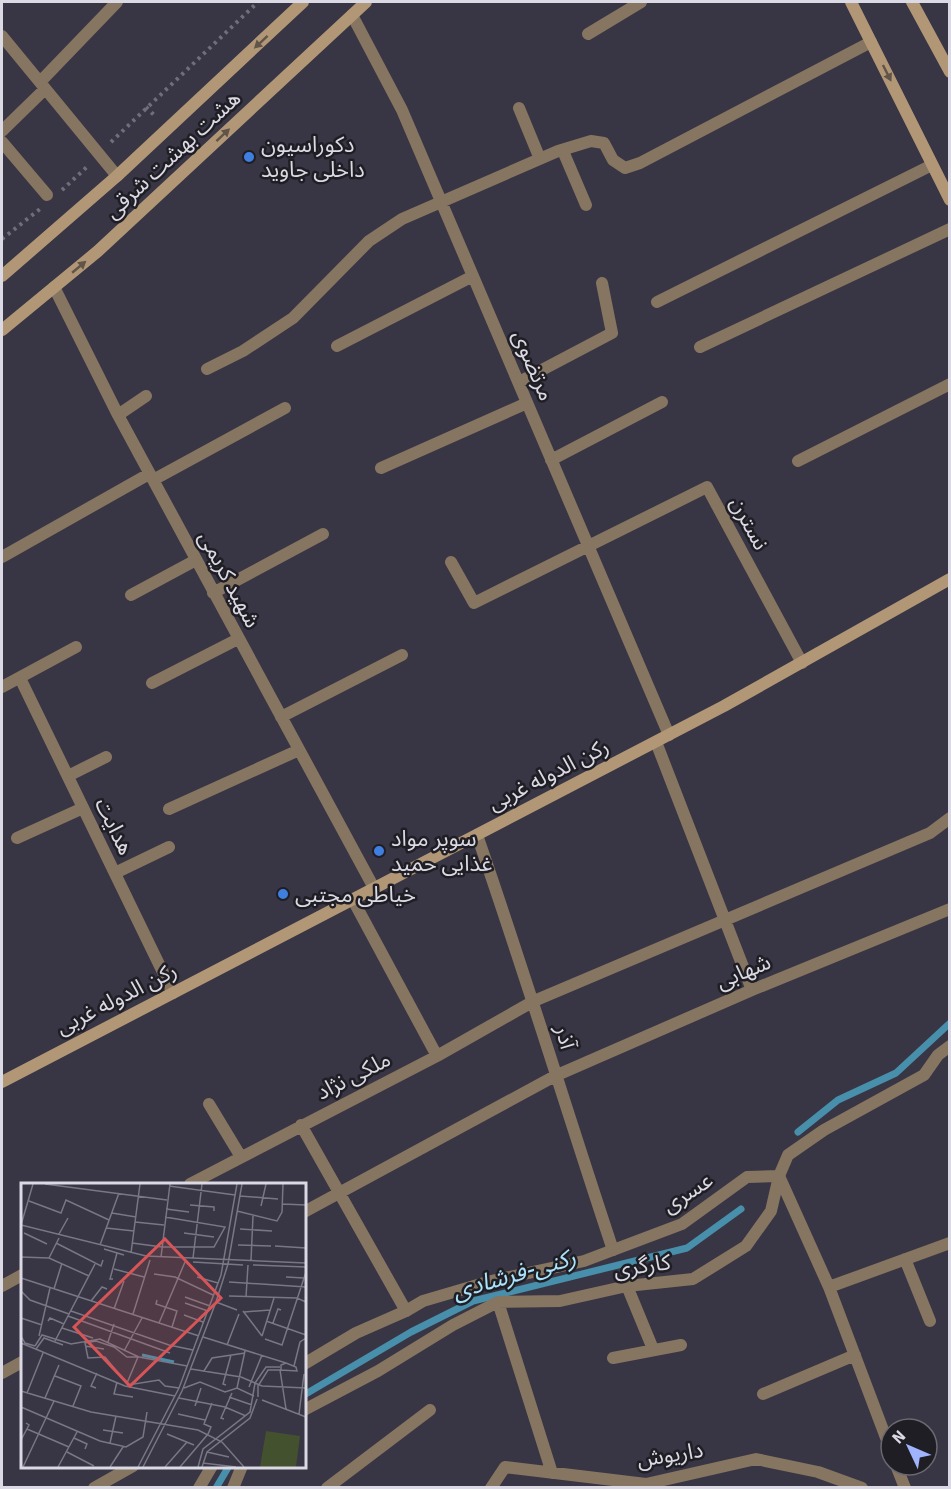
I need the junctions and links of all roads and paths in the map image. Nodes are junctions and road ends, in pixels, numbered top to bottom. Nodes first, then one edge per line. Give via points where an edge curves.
1 (117, 2) edge
2 (258, 2) edge
3 (303, 2) edge
4 (366, 2) edge
5 (642, 2) edge
6 (851, 2) edge
7 (912, 2) edge
8 (352, 15) junction
9 (588, 34) dead end
10 (2, 36) edge
11 (871, 42) junction
12 (950, 72) edge
13 (42, 86) junction
14 (519, 108) dead end
15 (2, 131) edge
16 (2, 142) edge
17 (563, 151) junction
18 (99, 155) junction
19 (540, 159) junction
20 (933, 165) junction
21 (117, 176) junction
22 (49, 198) junction
23 (950, 200) edge
24 (442, 204) junction
25 (586, 205) dead end
26 (950, 229) edge
27 (2, 239) edge
28 (2, 276) edge
29 (473, 276) junction
30 (602, 283) dead end
31 (54, 287) junction
32 (657, 302) dead end
33 (2, 330) edge
34 (337, 346) dead end
35 (700, 347) dead end
36 (207, 369) dead end
37 (519, 382) junction
38 (950, 384) edge
39 (146, 396) dead end
40 (662, 402) dead end
41 (528, 403) junction
42 (285, 408) dead end
43 (118, 415) junction
44 (551, 460) junction
45 (798, 461) dead end
46 (381, 468) dead end
47 (151, 477) junction
48 (323, 534) dead end
49 (590, 548) junction
50 (2, 557) edge
51 (196, 560) junction
52 (451, 562) dead end
53 (950, 579) edge
54 (213, 593) junction
55 (131, 595) dead end
56 (238, 639) junction
57 (76, 647) dead end
58 (402, 655) dead end
59 (802, 663) junction
60 (20, 678) junction
61 (152, 683) dead end
62 (2, 687) edge
63 (281, 717) junction
64 (669, 735) junction
65 (656, 742) junction
66 (299, 750) junction
67 (106, 758) dead end
68 (68, 776) junction
69 (83, 808) junction
70 (169, 809) dead end
71 (950, 818) edge
72 (477, 835) junction
73 (17, 838) dead end
74 (169, 847) dead end
75 (115, 873) junction
76 (374, 888) junction
77 (352, 900) junction
78 (950, 909) edge
79 (725, 919) junction
80 (752, 990) junction
81 (172, 993) junction
82 (534, 1001) junction
83 (950, 1046) edge
84 (437, 1056) junction
85 (555, 1076) junction
86 (2, 1082) edge
87 (209, 1104) dead end
88 (301, 1125) junction
89 (241, 1157) junction
90 (779, 1176) junction
91 (194, 1183) edge
92 (339, 1192) junction
93 (306, 1211) edge
94 (950, 1243) edge
95 (613, 1250) junction
96 (905, 1260) junction
97 (21, 1276) edge
98 (2, 1286) edge
99 (627, 1286) junction
100 (829, 1287) junction
101 (498, 1302) junction
102 (406, 1311) junction
103 (930, 1321) dead end
104 (681, 1345) dead end
105 (653, 1349) junction
106 (855, 1355) junction
107 (613, 1358) dead end
108 (21, 1363) edge
109 (306, 1363) edge
110 (2, 1373) edge
111 (762, 1394) dead end
112 (306, 1409) edge
113 (430, 1410) dead end
114 (879, 1419) edge
115 (131, 1468) edge
116 (211, 1468) edge
117 (242, 1468) edge
118 (552, 1473) junction
119 (94, 1488) edge
120 (199, 1488) edge
121 (233, 1488) edge
122 (327, 1488) edge
123 (491, 1488) edge
124 (862, 1488) edge

1 - 13 street
2 - 18 path
3 -> 21 main road, هشت بهشت شرقی
4 - 8 main road, هشت بهشت شرقی
5 - 9 street
6 - 11 main road
7 - 12 main road
8 - 24 street, مرتضوی via 402,110
31 -> 8 main road, هشت بهشت شرقی via 98,251
10 - 13 street
11 - 17 street via 625,168 613,160 604,143 591,141
11 -> 20 main road
13 - 15 street
13 - 18 street
14 - 19 street
16 - 22 street
17 - 19 street
17 - 25 street
18 - 21 street
18 - 22 path
19 - 24 street
20 - 23 main road
20 - 32 street
21 - 28 main road, هشت بهشت شرقی
22 - 27 path
24 - 29 street, مرتضوی
24 - 36 street via 402,219 369,241 293,318
26 - 35 street
29 - 34 street
29 - 37 street, مرتضوی
30 - 37 street via 612,333
31 - 33 main road, هشت بهشت شرقی
31 - 43 street, شهید کریمی
37 - 41 street, مرتضوی
38 - 45 street
39 - 43 street
40 - 44 street
41 - 44 street, مرتضوی
41 - 46 street
42 - 47 street
43 - 47 street, شهید کریمی
44 - 49 street, مرتضوی
47 - 50 street
47 - 51 street, شهید کریمی
48 - 54 street
49 - 52 street via 474,603
49 - 59 street, نسترن via 707,487
49 - 64 street, مرتضوی
51 - 54 street, شهید کریمی
51 - 55 street
53 - 59 main road, رکن الدوله غربی
54 - 56 street, شهید کریمی
56 - 61 street
56 - 63 street, شهید کریمی
57 - 60 street
58 - 63 street
59 - 64 main road, رکن الدوله غربی
60 - 62 street
60 - 68 street, هدایت
63 - 66 street, شهید کریمی
64 - 65 main road, رکن الدوله غربی
65 - 72 main road, رکن الدوله غربی
65 - 79 street
66 - 70 street
66 - 76 street, شهید کریمی
67 - 68 street
68 - 69 street, هدایت
69 - 73 street
69 - 75 street, هدایت
71 - 79 street, ملکی نژاد via 930,833
72 - 76 main road, رکن الدوله غربی
72 - 82 street, آذر
74 - 75 street
75 - 81 street, هدایت
76 - 77 main road, رکن الدوله غربی
77 - 81 main road, رکن الدوله غربی
77 - 84 street
78 - 80 street, شهابی
79 - 80 street
79 - 82 street, ملکی نژاد
80 - 85 street, شهابی
81 - 86 main road, رکن الدوله غربی
82 - 84 street, ملکی نژاد
82 - 85 street, آذر
83 - 90 street via 924,1075 824,1130 788,1155
84 - 88 street, ملکی نژاد
85 - 92 street, شهابی
85 - 95 street, آذر
87 - 89 street
88 - 89 street, ملکی نژاد
88 - 92 street
89 - 91 street, ملکی نژاد
90 - 95 street, عسری via 747,1177 682,1224
90 - 99 street, کارگری via 771,1211 746,1246 693,1279
90 - 100 street
92 - 93 street, شهابی
92 - 102 street
94 - 96 street
95 - 102 street, عسری via 584,1261 491,1281 423,1301
96 - 100 street
96 - 103 street
97 - 98 street
99 - 101 street, کارگری via 560,1301
99 - 105 street
100 - 106 street
101 - 112 street, کارگری
101 - 118 street
102 - 109 street via 356,1333
104 - 105 street
105 - 107 street
106 - 111 street
106 - 114 street
108 - 110 street
113 - 122 street
115 - 119 street
116 - 120 street
117 - 121 street
118 - 123 street, داریوش via 505,1467
118 - 124 street, داریوش via 646,1484 756,1459 818,1472

